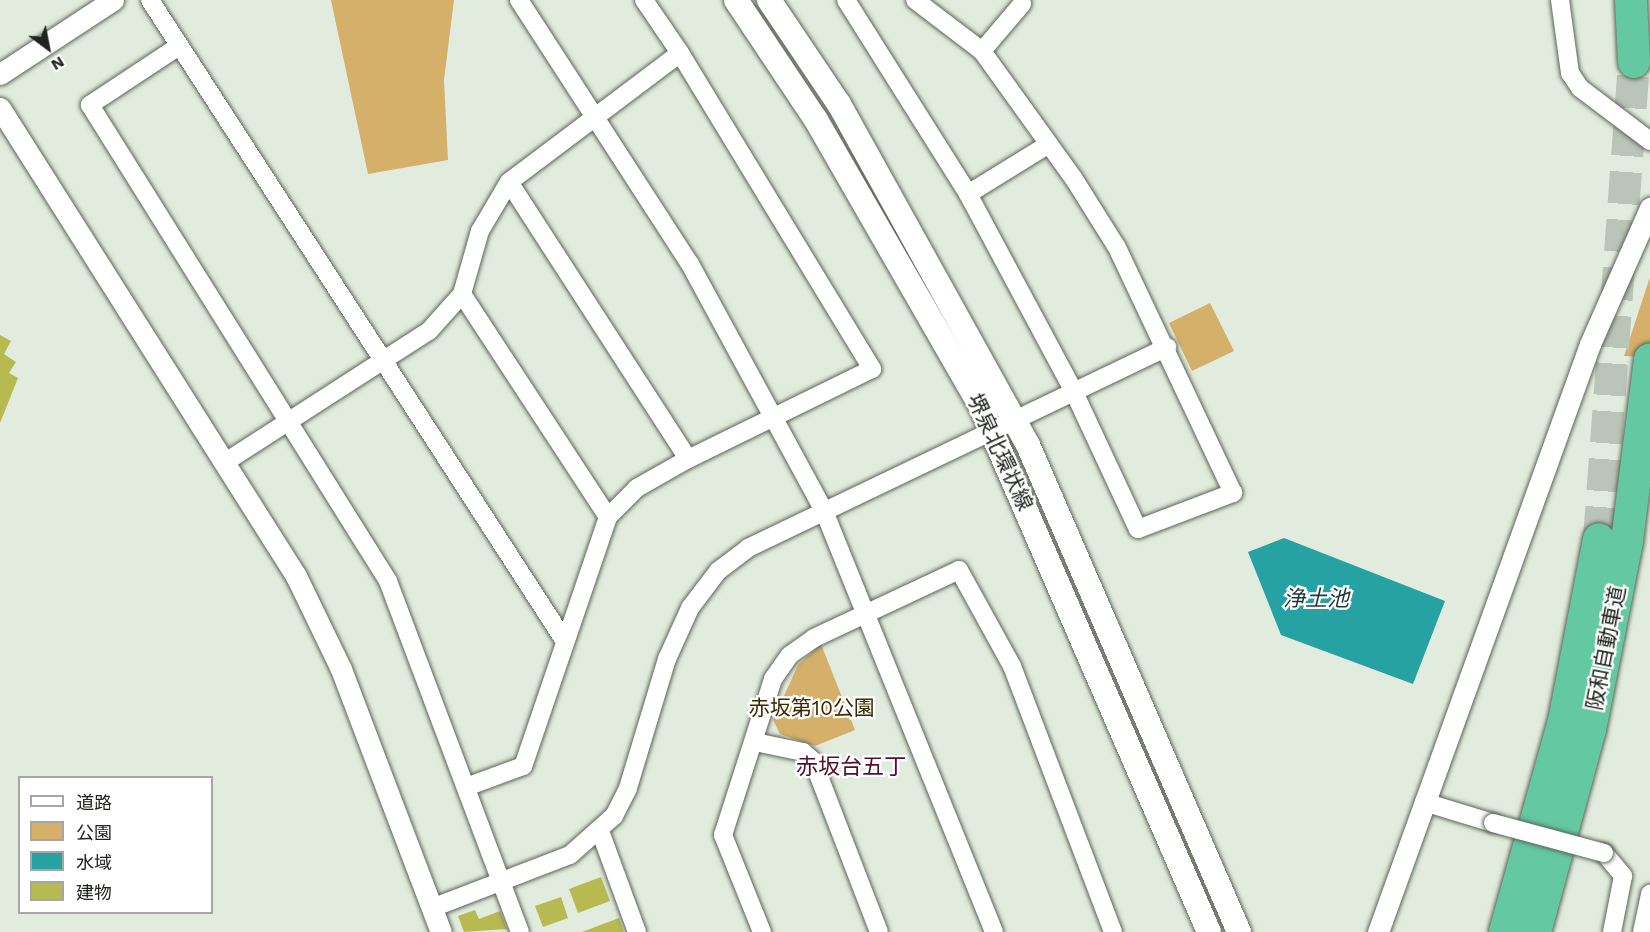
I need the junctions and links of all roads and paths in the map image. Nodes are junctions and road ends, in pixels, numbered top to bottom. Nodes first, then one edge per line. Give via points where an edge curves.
1 (113, 0) edge
2 (150, 0) edge
3 (519, 0) edge
4 (644, 0) edge
5 (736, 0) edge
6 (769, 0) edge
7 (846, 0) edge
8 (915, 0) edge
9 (1560, 0) edge
10 (1631, 0) edge
11 (1022, 4) dead end
12 (179, 46) junction
13 (982, 51) junction
14 (680, 53) junction
15 (1634, 62) tunnel mouth
16 (0, 74) edge
17 (0, 108) edge
18 (594, 115) junction
19 (1650, 141) edge
20 (1049, 144) junction
21 (509, 183) junction
22 (968, 194) junction
23 (1650, 208) edge
24 (462, 294) junction
25 (1167, 347) junction
26 (1650, 359) edge
27 (383, 363) junction
28 (1074, 392) junction
29 (774, 417) junction
30 (292, 421) junction
31 (1004, 425) junction
32 (688, 459) junction
33 (227, 461) junction
34 (824, 511) junction
35 (608, 517) junction
36 (1599, 539) tunnel mouth
37 (868, 609) junction
38 (564, 640) junction
39 (754, 742) junction
40 (469, 786) junction
41 (1424, 802) junction
42 (600, 831) junction
43 (503, 884) junction
44 (1650, 894) edge
45 (432, 908) junction
46 (1108, 930) edge
47 (441, 932) edge
48 (520, 932) edge
49 (637, 932) edge
50 (762, 932) edge
51 (879, 932) edge
52 (994, 932) edge
53 (1209, 932) edge
54 (1239, 932) edge
55 (1378, 932) edge
56 (1505, 932) edge
57 (1535, 932) edge
58 (1612, 932) edge
59 (1642, 932) edge

1 - 16 street
2 - 12 street
3 - 18 street
4 - 14 street
5 - 31 main road, 堺泉北環状線 via 822,130
6 - 31 main road, 堺泉北環状線 via 839,104
7 - 22 street
8 - 13 street
9 - 19 street via 1570,73 1580,88
10 - 15 highway
11 - 13 street
12 - 27 street
12 - 30 street via 90,105
13 - 20 street
14 - 18 street
14 - 29 street via 872,369
17 - 33 street
18 - 21 street
18 - 29 street via 690,264
20 - 22 street
20 - 25 street via 1116,246
21 - 24 street via 480,231
21 - 32 street
22 - 28 street
23 - 41 street via 1590,344
24 - 27 street via 429,331
24 - 35 street
25 - 28 street
25 - 28 street via 1233,493 1138,529
26 - 57 highway, 阪和自動車道 via 1627,541 1590,730
27 - 30 street
27 - 38 street
28 - 31 street
29 - 32 street
29 - 34 street
30 - 33 street
30 - 40 street via 388,580
31 - 34 street
31 - 53 main road, 堺泉北環状線
31 - 54 main road, 堺泉北環状線
32 - 35 street via 637,488
33 - 45 street via 296,576 341,669
34 - 37 street
34 - 42 street via 748,548 718,571 690,608 667,659 628,788
35 - 38 street
36 - 56 highway, 阪和自動車道 via 1564,721
37 - 39 street via 790,655 773,679
37 - 46 street via 959,570 1012,666
37 - 52 street
38 - 40 street via 523,765
39 - 50 street via 723,835
39 - 51 street via 803,752 813,761
40 - 43 street
41 - 55 street
41 - 58 street, bridge via 1604,853 1623,876
42 - 43 street via 570,855
42 - 49 street
43 - 45 street
43 - 48 street
44 - 59 street
45 - 47 street

